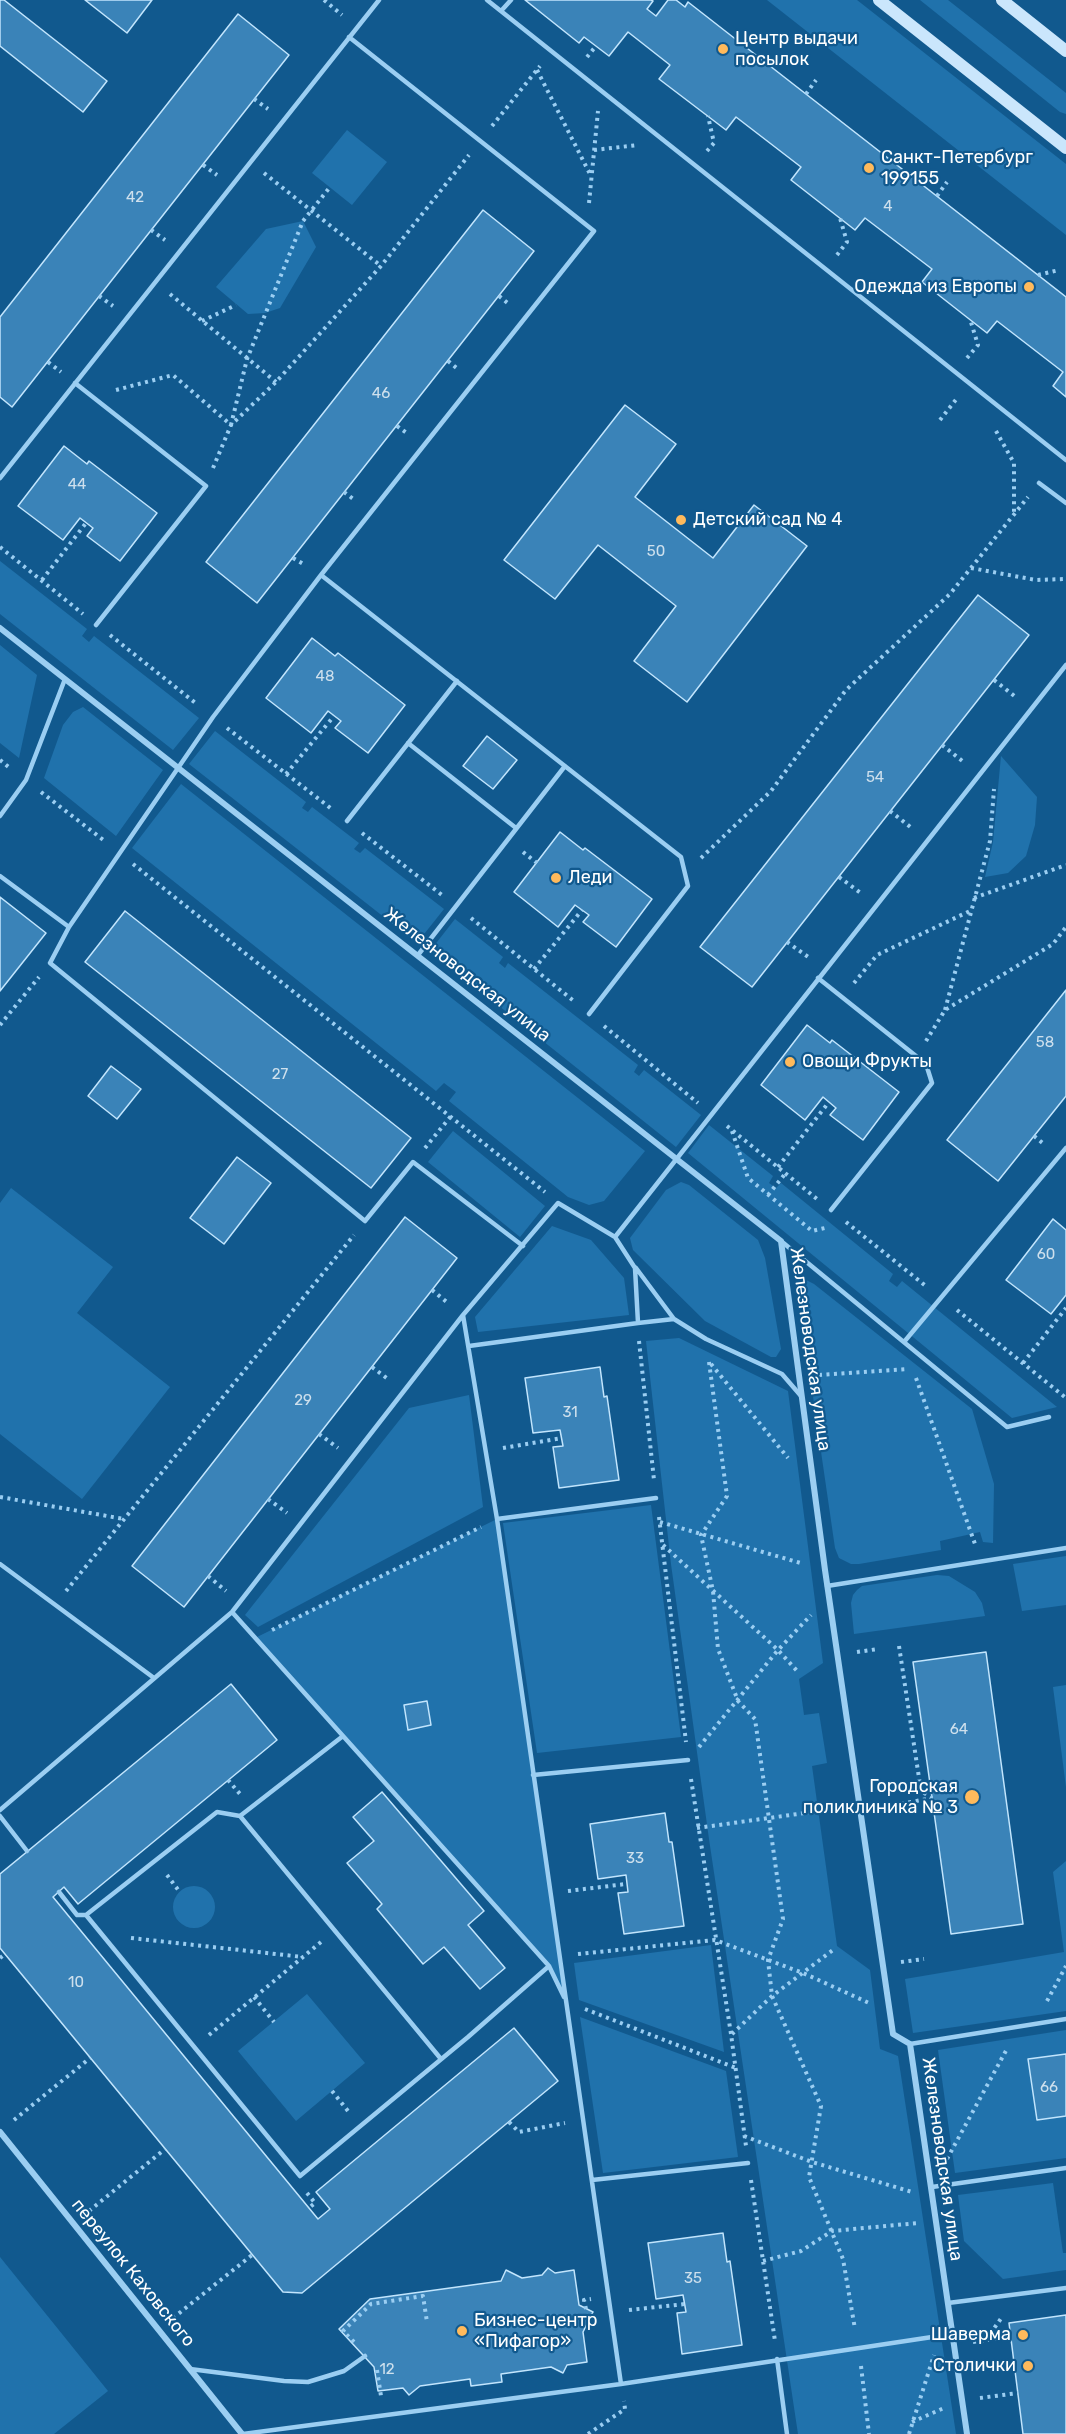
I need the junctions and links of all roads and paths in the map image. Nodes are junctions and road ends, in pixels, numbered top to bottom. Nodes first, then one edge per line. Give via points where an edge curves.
1 (379, 0) edge
2 (487, 0) edge
3 (511, 0) edge
4 (879, 0) edge
5 (1002, 0) edge
6 (501, 11) junction
7 (350, 37) junction
8 (552, 51) junction
9 (1066, 51) edge
10 (537, 70) junction
11 (816, 80) dead end
12 (600, 90) junction
13 (806, 94) dead end
14 (708, 116) dead end
15 (480, 141) junction
16 (666, 142) junction
17 (714, 143) dead end
18 (1066, 148) edge
19 (594, 150) junction
20 (250, 162) junction
21 (591, 176) junction
22 (947, 182) dead end
23 (330, 187) dead end
24 (937, 196) dead end
25 (311, 210) junction
26 (840, 218) dead end
27 (586, 225) junction
28 (847, 242) dead end
29 (381, 266) junction
30 (1059, 270) dead end
31 (1038, 275) dead end
32 (156, 281) junction
33 (236, 305) dead end
34 (970, 320) dead end
35 (202, 321) junction
36 (978, 345) dead end
37 (247, 359) junction
38 (276, 381) junction
39 (75, 383) junction
40 (969, 383) junction
41 (92, 396) junction
42 (940, 420) dead end
43 (992, 423) dead end
44 (231, 426) junction
45 (1066, 460) edge
46 (0, 478) edge
47 (1040, 483) joint
48 (206, 486) junction
49 (1066, 503) edge
50 (1014, 515) junction
51 (86, 523) dead end
52 (0, 547) edge
53 (971, 568) junction
54 (321, 575) junction
55 (1066, 579) edge
56 (42, 580) junction
57 (96, 625) junction
58 (0, 628) edge
59 (1066, 665) edge
60 (66, 678) junction
61 (994, 680) dead end
62 (457, 681) junction
63 (1031, 709) junction
64 (334, 716) dead end
65 (213, 717) junction
66 (408, 743) junction
67 (942, 745) dead end
68 (998, 751) junction
69 (0, 760) edge
70 (178, 766) junction
71 (565, 766) junction
72 (286, 774) junction
73 (979, 775) junction
74 (26, 780) junction
75 (890, 811) dead end
76 (0, 816) edge
77 (347, 821) junction
78 (516, 828) junction
79 (927, 840) junction
80 (120, 854) junction
81 (1066, 866) edge
82 (685, 872) junction
83 (0, 876) edge
84 (838, 877) dead end
85 (975, 898) junction
86 (876, 905) junction
87 (456, 906) junction
88 (972, 909) junction
89 (582, 910) dead end
90 (69, 927) junction
91 (1066, 927) edge
92 (787, 942) dead end
93 (418, 954) junction
94 (50, 963) junction
95 (534, 969) junction
96 (825, 969) junction
97 (818, 978) junction
98 (843, 998) junction
99 (945, 1010) junction
100 (589, 1014) junction
101 (0, 1025) edge
102 (916, 1056) junction
103 (829, 1102) dead end
104 (711, 1114) junction
105 (451, 1116) junction
106 (732, 1131) junction
107 (1066, 1148) edge
108 (1059, 1157) junction
109 (676, 1158) junction
110 (413, 1162) junction
111 (1066, 1163) edge
112 (778, 1167) junction
113 (785, 1174) junction
114 (768, 1194) junction
115 (558, 1203) junction
116 (831, 1210) junction
117 (365, 1221) junction
118 (849, 1224) junction
119 (839, 1226) dead end
120 (830, 1227) dead end
121 (615, 1237) junction
122 (781, 1241) junction
123 (523, 1246) junction
124 (635, 1268) junction
125 (941, 1298) junction
126 (1066, 1308) edge
127 (463, 1315) junction
128 (674, 1319) junction
129 (638, 1323) junction
130 (904, 1342) junction
131 (469, 1346) junction
132 (1023, 1363) junction
133 (800, 1376) junction
134 (802, 1397) junction
135 (1066, 1398) edge
136 (1049, 1417) dead end
137 (561, 1438) dead end
138 (486, 1451) junction
139 (791, 1461) dead end
140 (0, 1497) edge
141 (657, 1498) junction
142 (124, 1519) junction
143 (497, 1519) junction
144 (660, 1522) junction
145 (701, 1535) junction
146 (663, 1545) junction
147 (1066, 1548) edge
148 (982, 1562) junction
149 (0, 1564) edge
150 (825, 1570) junction
151 (827, 1586) junction
152 (713, 1591) junction
153 (56, 1604) junction
154 (831, 1609) junction
155 (232, 1612) junction
156 (255, 1638) junction
157 (899, 1646) dead end
158 (778, 1650) junction
159 (798, 1672) dead end
160 (154, 1678) junction
161 (738, 1701) junction
162 (343, 1736) junction
163 (688, 1760) junction
164 (534, 1775) junction
165 (901, 1804) dead end
166 (0, 1810) edge
167 (812, 1812) dead end
168 (0, 1816) edge
169 (240, 1816) junction
170 (768, 1819) junction
171 (697, 1828) junction
172 (27, 1851) dead end
173 (626, 1884) dead end
174 (58, 1892) dead end
175 (551, 1893) junction
176 (87, 1915) junction
177 (335, 1931) junction
178 (103, 1935) junction
179 (715, 1940) junction
180 (833, 1950) dead end
181 (5, 1954) dead end
182 (559, 1956) junction
183 (303, 1957) junction
184 (0, 1958) edge
185 (768, 1960) junction
186 (549, 1966) junction
187 (1066, 1966) edge
188 (803, 1973) junction
189 (772, 1996) junction
190 (254, 1997) junction
191 (567, 2002) junction
192 (869, 2003) dead end
193 (1066, 2019) edge
194 (274, 2022) dead end
195 (1035, 2023) junction
196 (1020, 2025) junction
197 (731, 2034) junction
198 (910, 2044) junction
199 (195, 2047) junction
200 (90, 2058) dead end
201 (441, 2059) junction
202 (736, 2068) junction
203 (332, 2091) dead end
204 (583, 2120) junction
205 (509, 2122) dead end
206 (9, 2124) dead end
207 (361, 2125) junction
208 (0, 2132) edge
209 (744, 2136) junction
210 (165, 2149) dead end
211 (812, 2162) junction
212 (748, 2163) junction
213 (1066, 2168) edge
214 (592, 2180) junction
215 (932, 2187) junction
216 (934, 2204) junction
217 (936, 2222) junction
218 (74, 2223) junction
219 (832, 2231) junction
220 (252, 2255) dead end
221 (763, 2261) junction
222 (1066, 2288) edge
223 (948, 2303) junction
224 (685, 2304) dead end
225 (1008, 2308) dead end
226 (610, 2312) junction
227 (427, 2322) dead end
228 (159, 2330) junction
229 (952, 2334) junction
230 (347, 2335) dead end
231 (1011, 2337) dead end
232 (994, 2339) dead end
233 (986, 2340) dead end
234 (859, 2348) junction
235 (936, 2351) dead end
236 (365, 2356) dead end
237 (777, 2359) junction
238 (190, 2369) junction
239 (379, 2380) dead end
240 (621, 2384) junction
241 (381, 2391) dead end
242 (1018, 2393) dead end
243 (963, 2401) junction
244 (912, 2422) junction
245 (243, 2434) edge
246 (588, 2434) edge
247 (787, 2434) edge
248 (870, 2434) edge
249 (909, 2434) edge
250 (968, 2434) edge

1 - 7 lane
2 - 6 lane
3 - 6 lane
4 - 18 street
5 - 9 street
6 - 8 lane
7 - 15 lane
7 - 20 lane
8 - 10 path
8 - 12 lane
10 - 15 path
10 - 21 path
11 - 13 path
12 - 16 lane
12 - 19 path
14 - 17 path
15 - 27 lane
15 - 29 path
16 - 19 path
16 - 40 lane
19 - 21 path
20 - 25 path
20 - 32 lane
21 - 27 path
22 - 24 path
23 - 25 path
25 - 29 path
25 - 37 path via 303,221
26 - 28 path
27 - 54 lane via 594,231
29 - 38 path
30 - 31 path
32 - 35 path
32 - 39 lane
33 - 35 path
34 - 36 path
35 - 37 path
37 - 38 path
37 - 44 path
38 - 44 path
39 - 41 lane
39 - 46 lane
40 - 42 path
40 - 45 lane
41 - 44 path via 173,375
41 - 48 lane
43 - 50 path via 1014,463
44 - 48 path
47 - 49 lane
47 - 50 path
48 - 57 lane
50 - 53 path
51 - 56 path
52 - 56 path
53 - 55 path via 1036,580
53 - 82 path via 950,594 846,690 771,791
54 - 62 lane
54 - 65 lane
56 - 57 path
57 - 65 path
58 - 60 street, Железноводская улица
59 - 63 lane
60 - 70 street, Железноводская улица
60 - 74 lane
61 - 63 path
62 - 66 lane
62 - 71 lane
63 - 68 lane
64 - 72 path
65 - 70 lane
65 - 72 path
66 - 77 lane
66 - 78 lane
67 - 73 path
68 - 73 lane
68 - 85 path via 990,841
69 - 74 path
70 - 80 lane
70 - 93 street, Железноводская улица
71 - 78 lane
71 - 82 lane via 681,857
72 - 77 path
73 - 79 lane
74 - 76 lane
74 - 80 path
75 - 79 path
77 - 87 path
78 - 87 lane
79 - 86 lane
80 - 90 lane
80 - 105 path
81 - 85 path
82 - 100 lane via 688,886
83 - 90 lane
84 - 86 path
85 - 88 path
86 - 96 lane
87 - 93 lane
87 - 95 path
88 - 98 path via 877,955
88 - 99 path
89 - 95 path
90 - 94 lane
91 - 99 path via 1053,944
92 - 96 path
93 - 109 street, Железноводская улица
94 - 101 path
94 - 117 lane
95 - 100 path
96 - 97 lane
97 - 98 lane
97 - 104 lane
98 - 102 lane
99 - 102 path
100 - 104 path
102 - 116 lane via 926,1065 932,1083
103 - 112 path
104 - 106 path
104 - 109 lane
105 - 110 path
105 - 115 path
106 - 112 path
106 - 114 path via 748,1178
107 - 108 lane
108 - 111 lane
108 - 125 lane
109 - 121 lane
109 - 122 street, Железноводская улица
110 - 117 lane
110 - 123 lane
112 - 113 path
113 - 114 path
113 - 116 path
114 - 120 path via 812,1231
115 - 121 lane
115 - 123 lane
116 - 118 path
117 - 142 path
118 - 119 path
118 - 125 path
121 - 124 lane
122 - 130 lane
122 - 133 street, Железноводская улица
123 - 127 lane
124 - 128 lane
124 - 129 lane
125 - 130 lane
125 - 132 path
126 - 132 path
127 - 131 lane
127 - 155 lane
128 - 129 lane
128 - 134 lane via 706,1339 782,1374
129 - 131 lane
129 - 141 path
130 - 136 lane via 1007,1427
131 - 138 lane
132 - 135 path
133 - 134 street, Железноводская улица
133 - 148 path via 913,1369
134 - 150 street, Железноводская улица
137 - 138 path
138 - 143 lane
139 - 145 path via 708,1361 727,1497
140 - 142 path
141 - 143 lane
141 - 144 path
142 - 153 path
143 - 156 path
143 - 164 lane
144 - 145 path
144 - 146 path
145 - 150 path
145 - 152 path
146 - 152 path
146 - 163 path
147 - 148 lane
148 - 151 lane
149 - 153 lane
150 - 151 street, Железноводская улица
151 - 154 street, Железноводская улица
152 - 158 path
152 - 161 path via 718,1649
153 - 160 lane
154 - 158 path via 810,1616
154 - 198 street, Железноводская улица via 893,2034
155 - 156 lane
155 - 160 lane
156 - 162 lane
157 - 165 path via 921,1791 932,1798
158 - 159 path
158 - 161 path
160 - 166 lane
161 - 163 path
161 - 170 path via 755,1719
162 - 169 lane
162 - 186 lane
163 - 164 lane
163 - 171 path
164 - 175 lane
167 - 170 path
168 - 172 lane
169 - 176 lane via 217,1812
169 - 177 lane
170 - 171 path
170 - 185 path via 783,1920
171 - 179 path
173 - 175 path
174 - 176 lane via 77,1915
175 - 182 lane
176 - 178 lane
177 - 183 path
177 - 201 lane
178 - 183 path
178 - 199 lane
179 - 182 path
179 - 185 path
179 - 197 path
180 - 188 path
181 - 184 path
182 - 191 lane
183 - 190 path
185 - 188 path
185 - 189 path
186 - 191 lane
186 - 201 lane
187 - 195 path
188 - 189 path
188 - 192 path
189 - 197 path
189 - 211 path via 821,2106
190 - 194 path
190 - 199 path
191 - 202 path
191 - 204 lane
193 - 195 lane
195 - 196 lane
196 - 198 lane
196 - 215 path
197 - 202 path
198 - 215 street, Железноводская улица
199 - 207 lane via 300,2176
200 - 206 path
201 - 207 lane
202 - 209 path
203 - 207 path
204 - 205 path via 519,2132
204 - 214 lane
208 - 218 street, переулок Каховского
209 - 211 path
209 - 212 path
210 - 218 path
211 - 216 path via 914,2193
211 - 219 path via 809,2177
212 - 214 lane
212 - 221 path
213 - 215 lane
214 - 226 lane
215 - 216 street, Железноводская улица
216 - 217 street, Железноводская улица
217 - 219 path
217 - 223 street, Железноводская улица
218 - 228 street, переулок Каховского
219 - 221 path via 801,2251
219 - 234 path via 843,2259
220 - 228 path
221 - 237 path
222 - 223 lane
223 - 229 street, Железноводская улица
224 - 226 path
225 - 233 path
226 - 240 lane
227 - 230 path via 423,2296 371,2304 343,2331
228 - 238 street, переулок Каховского
229 - 234 lane
229 - 243 street, Железноводская улица
231 - 232 path
234 - 237 lane
234 - 248 path
235 - 244 path
236 - 238 lane via 338,2373 308,2382
237 - 240 lane
237 - 247 lane
238 - 245 street, переулок Каховского
239 - 241 path
240 - 245 lane
240 - 246 path via 625,2409
242 - 243 path
243 - 244 path
243 - 250 street, Железноводская улица
244 - 249 path

